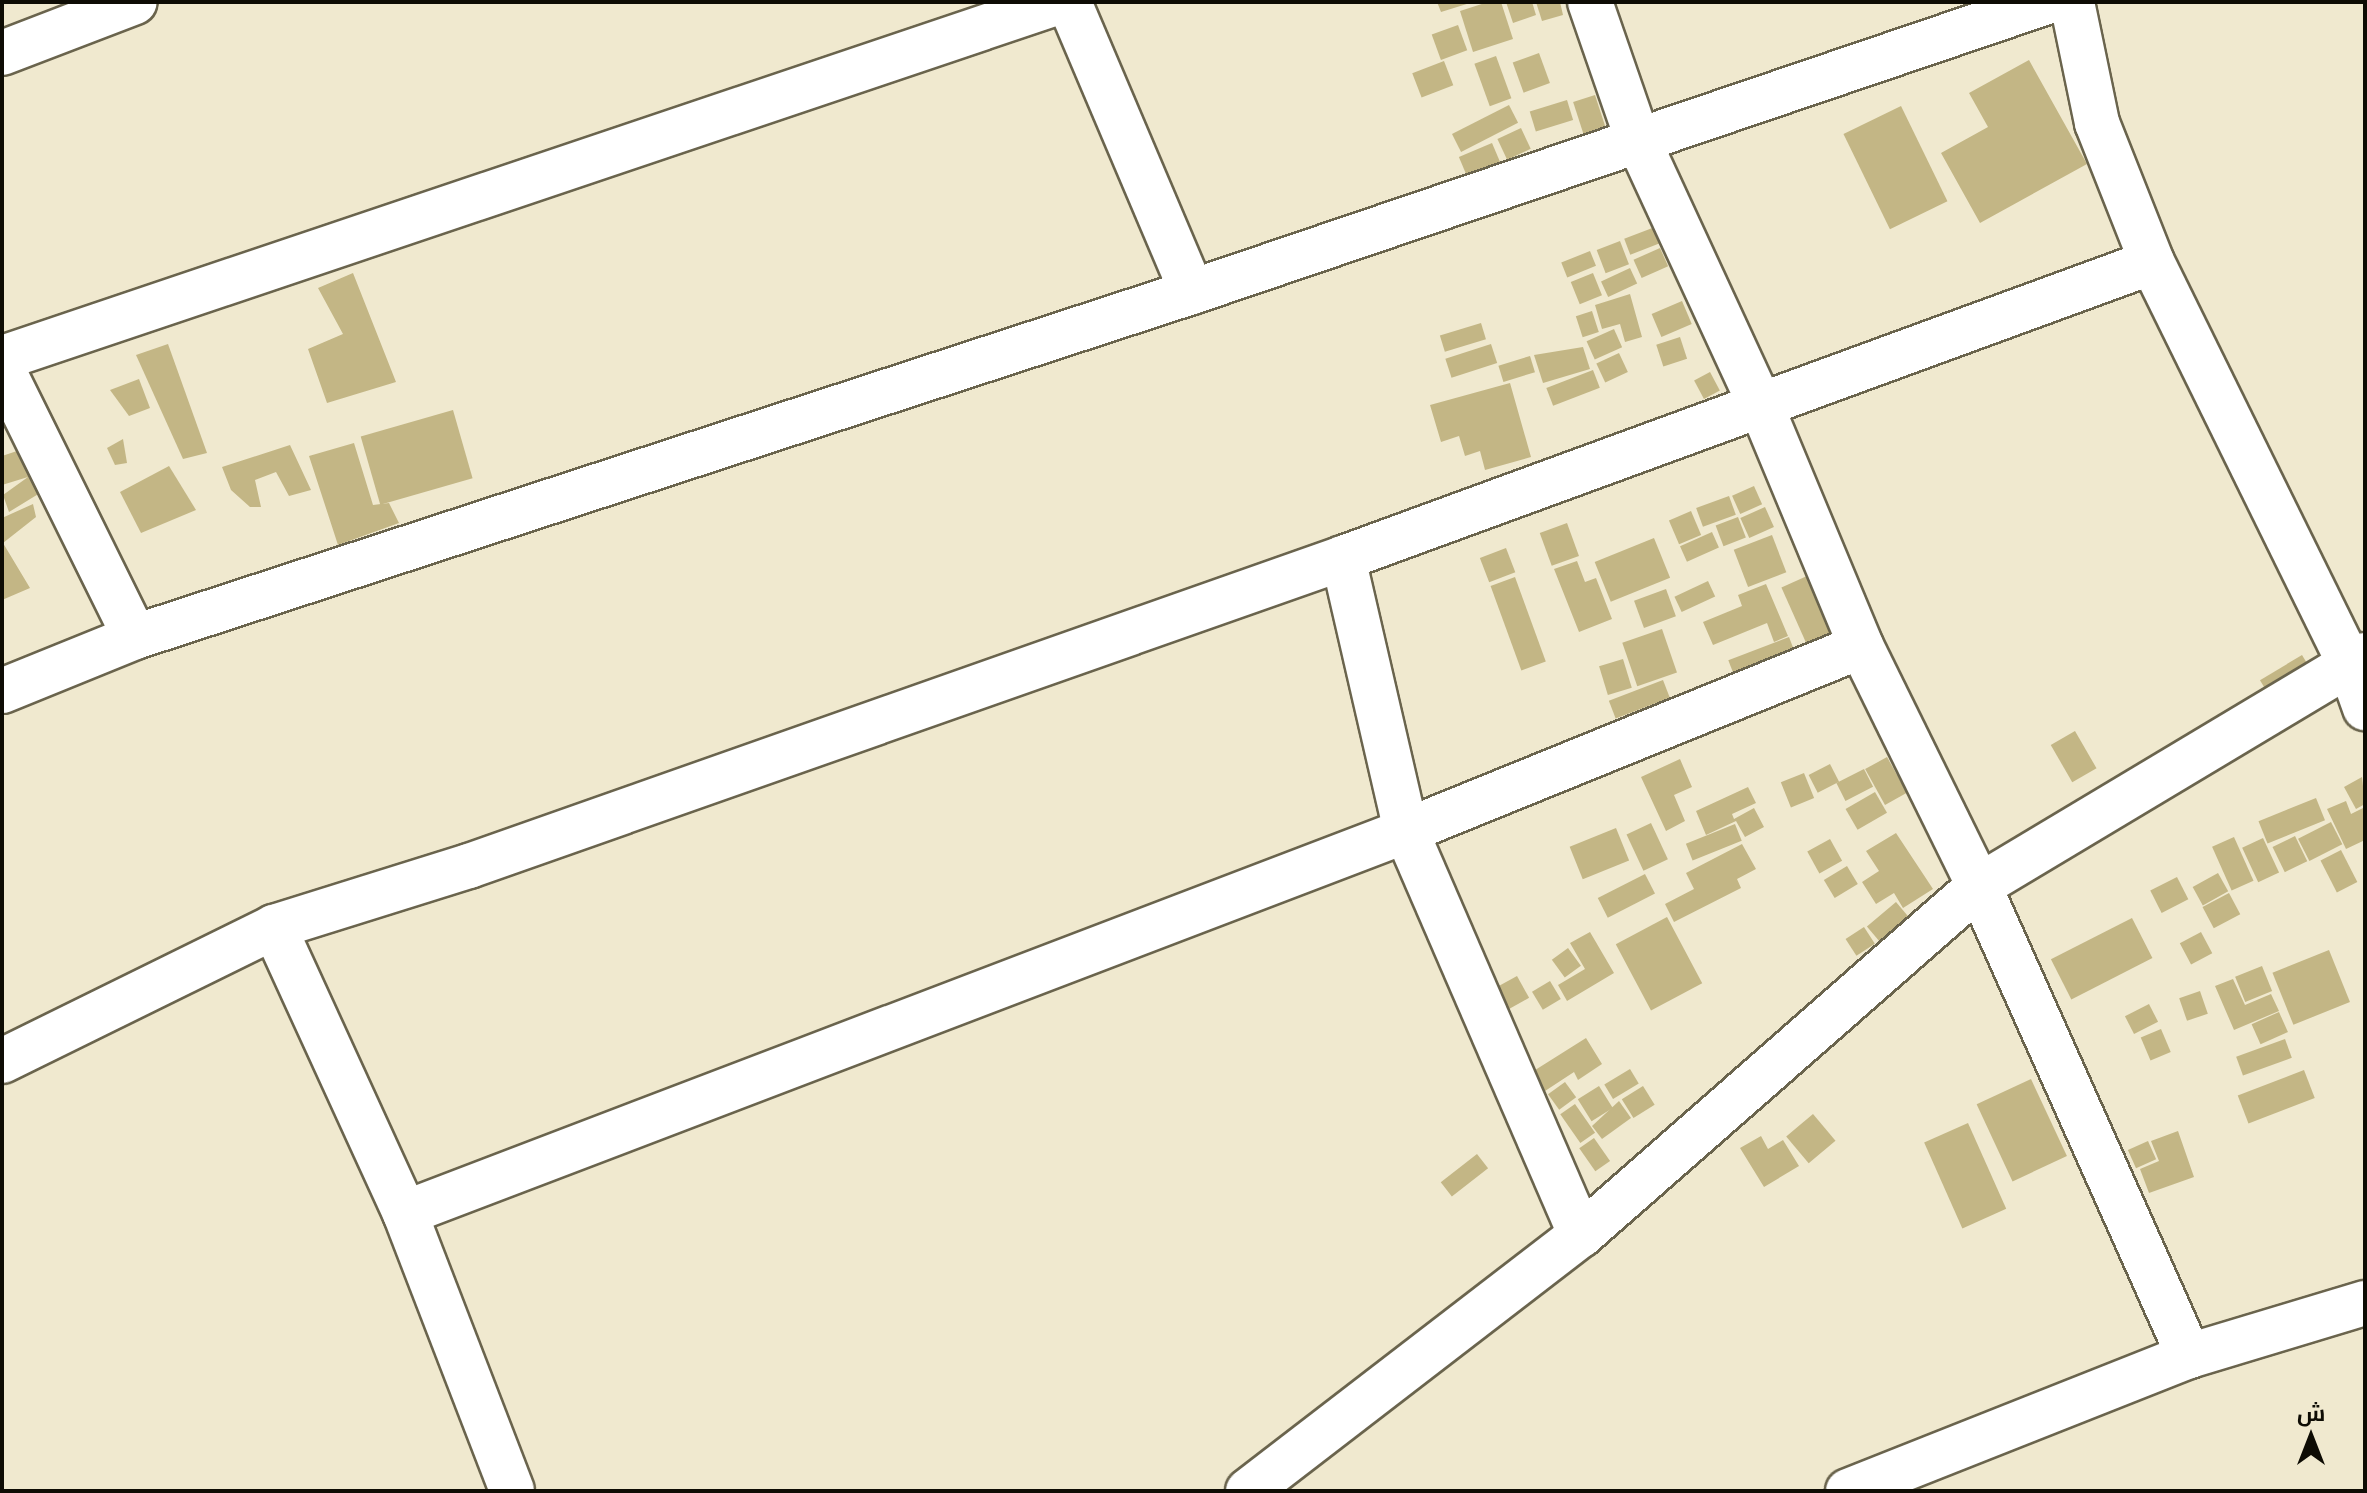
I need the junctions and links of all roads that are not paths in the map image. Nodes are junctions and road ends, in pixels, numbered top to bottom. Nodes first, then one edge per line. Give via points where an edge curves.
1 (135, 2) edge
2 (1059, 2) edge
3 (1069, 2) edge
4 (1590, 2) edge
5 (2047, 2) edge
6 (2072, 2) edge
7 (2, 53) edge
8 (1637, 138) junction
9 (2152, 262) junction
10 (1192, 292) junction
11 (2, 358) edge
12 (2, 368) edge
13 (1762, 408) junction
14 (1343, 558) junction
15 (135, 637) junction
16 (1861, 646) junction
17 (2357, 659) edge
18 (2, 691) edge
19 (2365, 708) edge
20 (1406, 831) junction
21 (1979, 886) junction
22 (274, 927) junction
23 (2, 1061) edge
24 (405, 1213) junction
25 (1581, 1235) junction
26 (2365, 1303) edge
27 (2189, 1356) junction
28 (512, 1491) edge
29 (1248, 1491) edge
30 (1848, 1491) edge

1 - 7 street
2 - 11 street
3 - 10 street
4 - 8 street
5 - 8 street
6 - 9 street via 2097,123
8 - 10 street
8 - 13 street
9 - 13 street
9 - 17 street
10 - 15 street
12 - 15 street
13 - 14 street
13 - 16 street
14 - 20 street
14 - 22 street via 469,866
15 - 18 street
16 - 20 street
16 - 21 street
17 - 19 street
17 - 21 street
20 - 24 street
20 - 25 street
21 - 25 street
21 - 27 street
22 - 23 street
22 - 24 street
24 - 28 street
25 - 29 street
26 - 27 street
27 - 30 street

